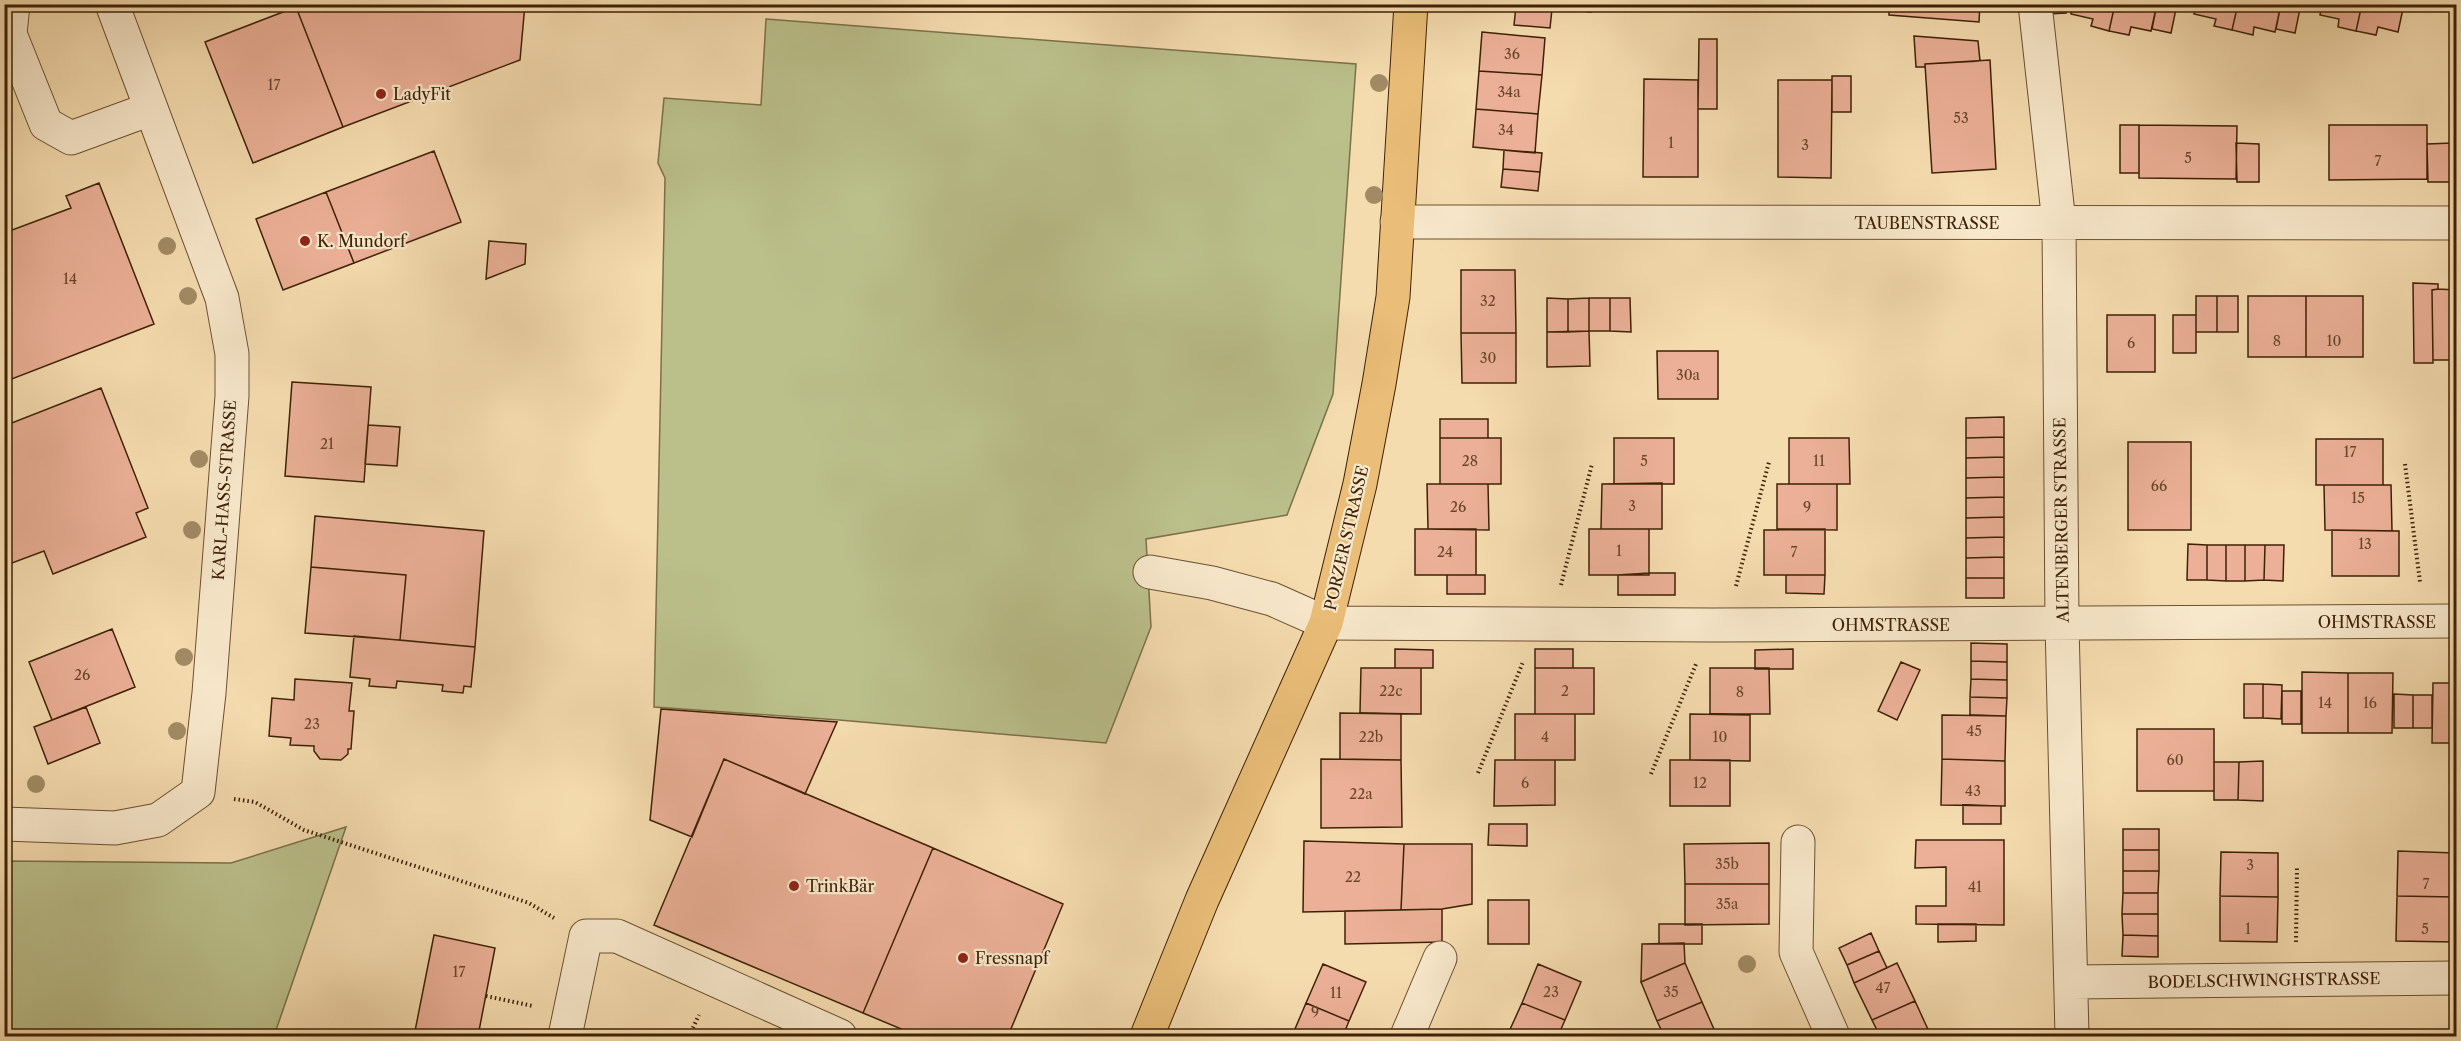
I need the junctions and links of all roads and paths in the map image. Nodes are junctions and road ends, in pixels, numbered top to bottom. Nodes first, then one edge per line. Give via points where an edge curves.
1 (13, 4) edge
2 (112, 4) edge
3 (1411, 4) edge
4 (2035, 4) edge
5 (150, 109) junction
6 (1397, 222) junction
7 (2059, 223) junction
8 (2457, 224) edge
9 (1769, 462) dead end
10 (1592, 464) dead end
11 (2405, 464) dead end
12 (1150, 572) dead end
13 (2441, 622) edge
14 (1326, 623) junction
15 (1545, 624) junction
16 (2062, 624) junction
17 (1719, 625) junction
18 (1478, 773) dead end
19 (1651, 774) dead end
20 (198, 792) junction
21 (4, 824) edge
22 (1798, 842) dead end
23 (2297, 867) dead end
24 (586, 936) junction
25 (1440, 958) dead end
26 (2457, 978) edge
27 (2295, 981) junction
28 (2071, 982) junction
29 (486, 996) dead end
30 (568, 1025) edge
31 (840, 1036) edge
32 (1147, 1036) edge
33 (1407, 1036) edge
34 (1833, 1036) edge
35 (2072, 1036) edge

1 - 5 street via 10,34 46,124 71,138
2 - 5 street, KARL-HASS-STRASSE
3 - 6 main road, PORZER STRASSE
4 - 7 street, ALTENBERGER STRASSE
5 - 20 street, KARL-HASS-STRASSE via 222,298 232,354 209,693
6 - 7 street, TAUBENSTRASSE
6 - 14 main road, PORZER STRASSE via 1392,297 1379,384 1360,484
7 - 8 street, TAUBENSTRASSE
7 - 16 street, ALTENBERGER STRASSE
9 - 17 path
10 - 15 path
11 - 13 path
12 - 14 street via 1272,599
13 - 16 street, OHMSTRASSE
14 - 15 street, OHMSTRASSE
14 - 32 main road, PORZER STRASSE via 1202,900
15 - 17 street, OHMSTRASSE
15 - 18 path
16 - 17 street, OHMSTRASSE
16 - 28 street, ALTENBERGER STRASSE
17 - 19 path
20 - 21 street via 158,820 115,828
20 - 24 path via 255,802 304,830 529,903
22 - 34 street via 1796,952
23 - 27 path
24 - 30 street
24 - 31 street via 617,936
25 - 33 street
26 - 27 street, BODELSCHWINGHSTRASSE
27 - 28 street, BODELSCHWINGHSTRASSE
28 - 35 street, ALTENBERGER STRASSE
29 - 30 path

